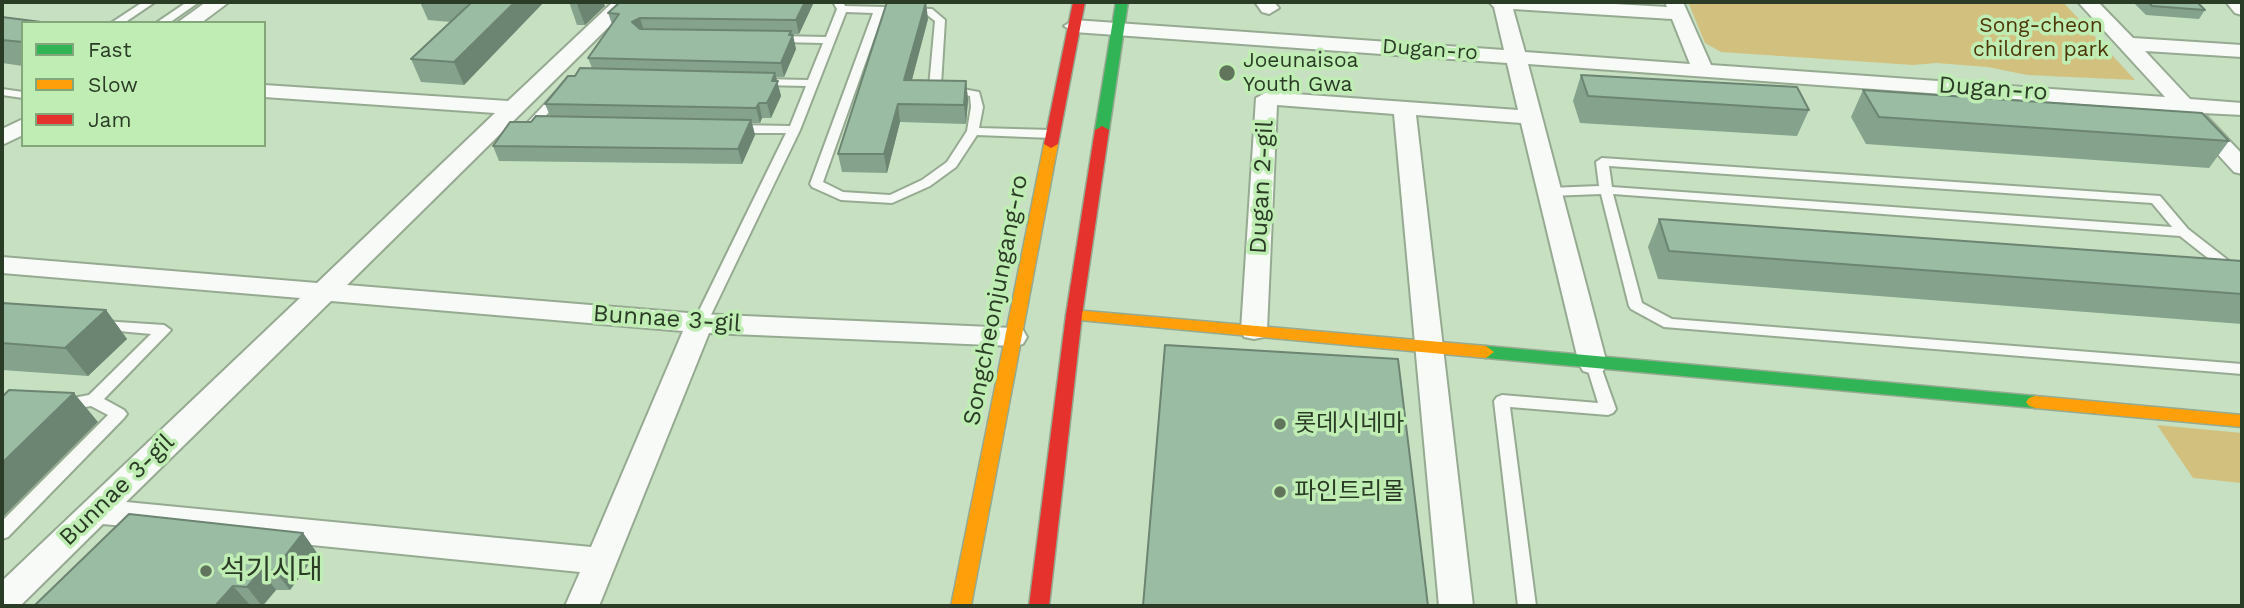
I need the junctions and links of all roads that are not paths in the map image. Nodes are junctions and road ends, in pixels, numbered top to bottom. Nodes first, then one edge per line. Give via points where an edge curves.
1 (150, 2) edge
2 (194, 2) edge
3 (219, 2) edge
4 (624, 2) edge
5 (1079, 2) edge
6 (1122, 2) edge
7 (1500, 2) edge
8 (2088, 2) edge
9 (2235, 2) edge
10 (840, 5) edge
11 (906, 6) edge
12 (1676, 8) edge
13 (2242, 9) edge
14 (879, 10) junction
15 (119, 21) edge
16 (164, 21) edge
17 (190, 21) edge
18 (1074, 26) junction
19 (1118, 28) junction
20 (763, 39) edge
21 (829, 40) junction
22 (2127, 44) junction
23 (2242, 51) edge
24 (1515, 56) junction
25 (1702, 68) junction
26 (742, 81) edge
27 (811, 83) junction
28 (567, 86) edge
29 (266, 91) edge
30 (2, 92) edge
31 (21, 95) edge
32 (2183, 105) junction
33 (512, 108) junction
34 (1404, 108) junction
35 (2242, 109) edge
36 (1530, 117) junction
37 (545, 124) edge
38 (21, 127) edge
39 (725, 128) edge
40 (794, 130) junction
41 (973, 131) junction
42 (1051, 134) junction
43 (2, 138) edge
44 (2242, 166) edge
45 (1606, 190) junction
46 (1549, 192) junction
47 (2183, 232) junction
48 (2, 265) edge
49 (2242, 278) edge
50 (323, 290) junction
51 (1074, 315) junction
52 (700, 323) junction
53 (83, 324) edge
54 (1254, 330) junction
55 (1013, 337) junction
56 (1426, 346) junction
57 (1593, 364) junction
58 (2242, 369) edge
59 (93, 400) junction
60 (41, 408) edge
61 (2242, 421) edge
62 (95, 511) junction
63 (2, 532) edge
64 (601, 561) junction
65 (2, 602) edge
66 (582, 606) edge
67 (961, 606) edge
68 (1039, 606) edge
69 (1455, 606) edge
70 (1527, 606) edge

1 - 15 lane
2 - 16 lane
3 - 17 street
4 - 33 street
5 - 18 street, Songcheonjungang-ro
6 - 19 street
7 - 12 street
7 - 24 street
8 - 22 street
9 - 13 street
10 - 14 lane
10 - 21 lane
11 - 14 lane
11 - 41 lane via 928,11 940,20 935,87 975,94
12 - 25 street
14 - 41 lane via 816,184 841,196 892,199 952,164
18 - 19 street, Dugan-ro
18 - 42 street, Songcheonjungang-ro
19 - 24 street, Dugan-ro
19 - 51 street
20 - 21 lane
21 - 27 lane
22 - 23 street
22 - 32 street
24 - 25 street, Dugan-ro
24 - 36 street
25 - 32 street, Dugan-ro
26 - 27 lane
27 - 40 lane
28 - 37 lane via 532,124
29 - 33 street
30 - 31 lane
32 - 35 street, Dugan-ro
32 - 44 street
33 - 50 street
34 - 36 street, Dugan 2-gil
34 - 54 street, Dugan 2-gil via 1267,98
34 - 56 street
36 - 46 street
38 - 43 street
39 - 40 lane
40 - 52 lane
41 - 42 lane
42 - 55 street, Songcheonjungang-ro
45 - 46 lane
45 - 47 lane
45 - 47 lane via 1602,162 2156,200
45 - 58 lane via 1636,306 1669,324
46 - 57 street
47 - 49 lane
48 - 50 street, Bunnae 3-gil
50 - 52 street, Bunnae 3-gil
50 - 62 street, Bunnae 3-gil
51 - 54 street
51 - 68 street
52 - 55 street, Bunnae 3-gil
52 - 64 street
53 - 59 lane via 164,330
54 - 56 street
55 - 67 street, Songcheonjungang-ro
56 - 57 street
56 - 69 street
57 - 61 street
57 - 70 lane via 1608,409 1502,401
59 - 60 lane
59 - 63 lane via 119,414
62 - 64 street
62 - 65 street, Bunnae 3-gil
64 - 66 street

